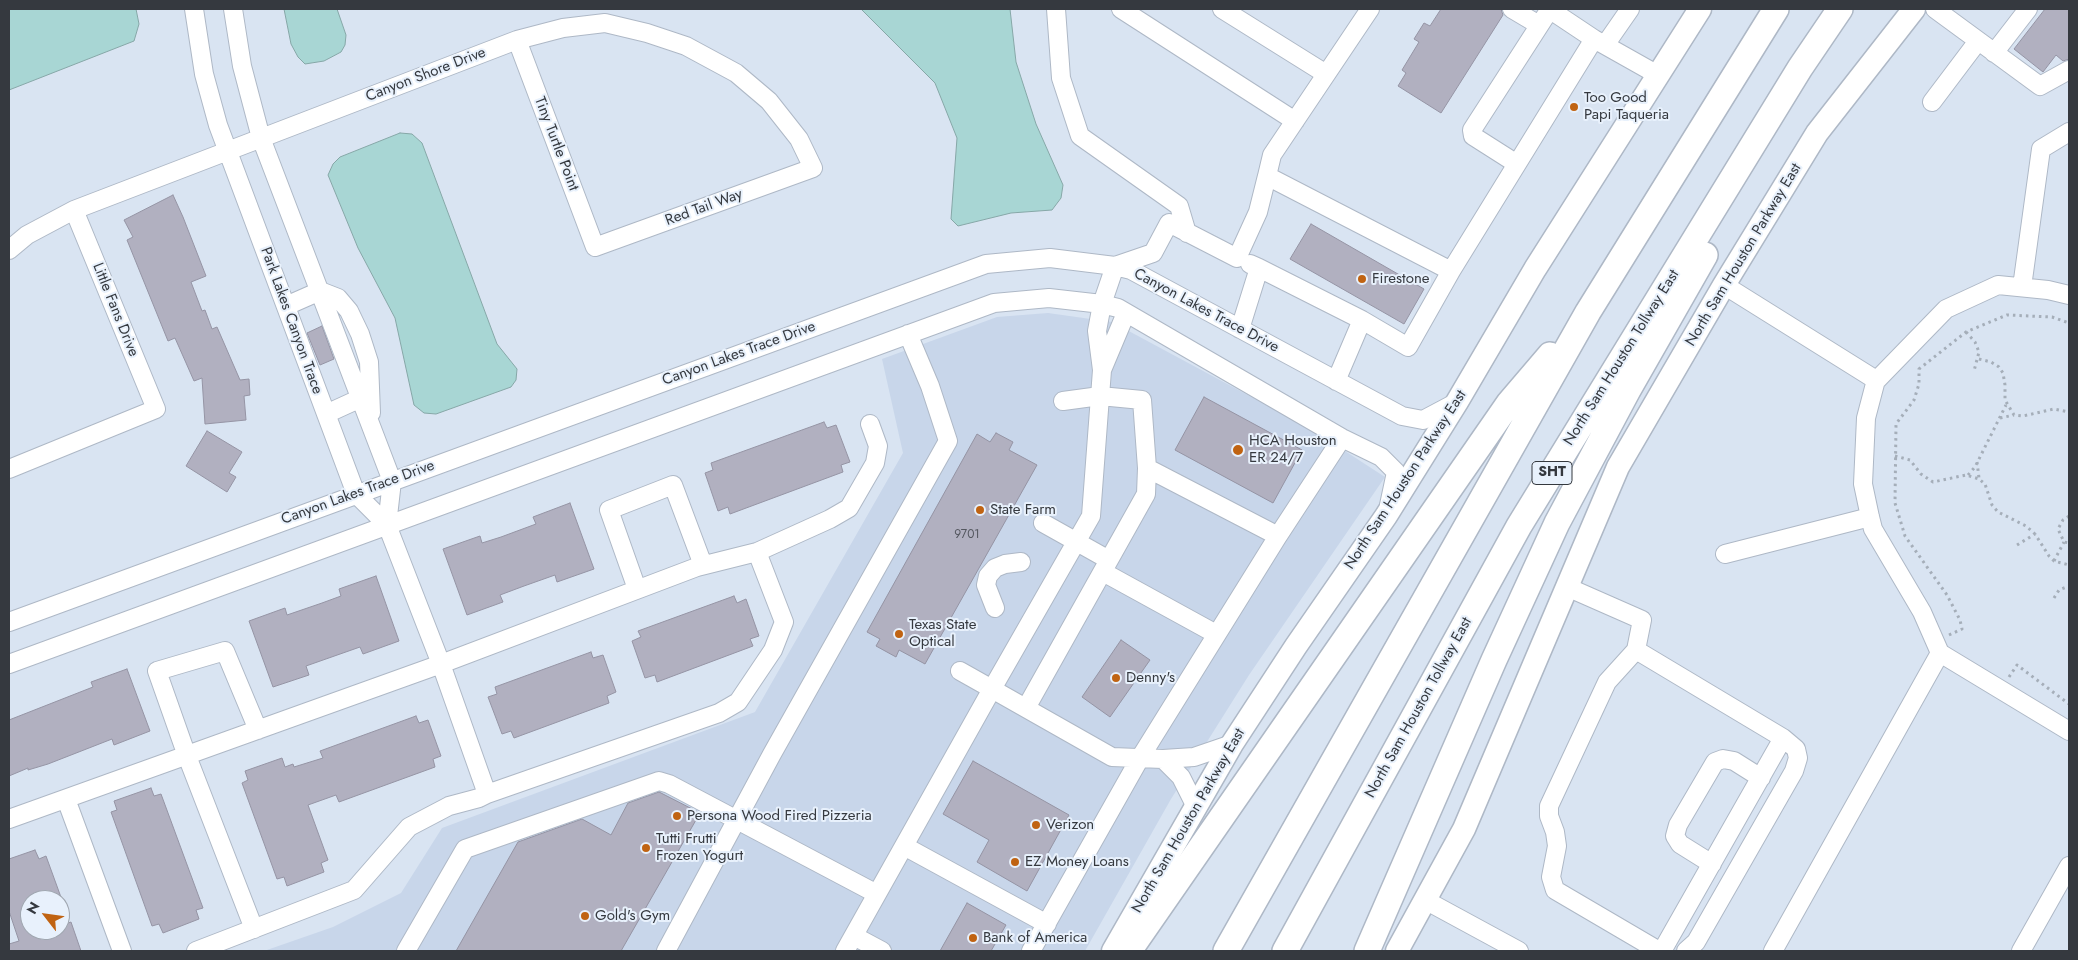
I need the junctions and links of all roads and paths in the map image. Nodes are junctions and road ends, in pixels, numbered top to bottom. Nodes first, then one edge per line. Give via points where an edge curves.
1 (194, 9) edge
2 (233, 9) edge
3 (1056, 9) edge
4 (1121, 9) edge
5 (1224, 9) edge
6 (1370, 9) edge
7 (1512, 9) edge
8 (1630, 9) edge
9 (1700, 9) edge
10 (1776, 9) edge
11 (1840, 9) edge
12 (1914, 9) edge
13 (1935, 9) edge
14 (2028, 9) edge
15 (1552, 10) edge
16 (1539, 26) junction
17 (517, 40) junction
18 (1978, 41) junction
19 (1600, 42) junction
20 (1994, 53) junction
21 (1800, 68) junction
22 (2069, 70) edge
23 (1326, 74) junction
24 (1658, 75) junction
25 (1932, 102) dead end
26 (1295, 121) junction
27 (2069, 132) edge
28 (261, 138) junction
29 (228, 151) junction
30 (1517, 164) junction
31 (813, 168) joint
32 (1267, 176) junction
33 (74, 210) junction
34 (1187, 233) junction
35 (595, 247) joint
36 (9, 250) edge
37 (1237, 258) junction
38 (1115, 266) junction
39 (1260, 268) junction
40 (1450, 271) junction
41 (1724, 284) junction
42 (2022, 287) junction
43 (320, 292) junction
44 (2069, 295) edge
45 (1102, 304) junction
46 (286, 306) junction
47 (1588, 312) junction
48 (1126, 313) junction
49 (1362, 320) junction
50 (2069, 323) edge
51 (1240, 329) junction
52 (1966, 332) junction
53 (908, 334) junction
54 (1979, 359) junction
55 (1102, 370) junction
56 (1974, 371) dead end
57 (1336, 381) junction
58 (1876, 381) junction
59 (1100, 396) junction
60 (361, 398) junction
61 (1063, 401) dead end
62 (1457, 402) junction
63 (2006, 404) junction
64 (2069, 412) edge
65 (326, 414) junction
66 (2014, 415) junction
67 (2000, 418) junction
68 (870, 424) dead end
69 (372, 428) junction
70 (1342, 438) junction
71 (1895, 456) junction
72 (1977, 462) junction
73 (1148, 468) junction
74 (9, 469) edge
75 (1968, 475) junction
76 (1979, 479) junction
77 (392, 480) junction
78 (356, 494) junction
79 (1386, 516) junction
80 (2069, 516) edge
81 (1870, 517) junction
82 (1043, 523) dead end
83 (386, 525) junction
84 (2034, 534) junction
85 (1278, 536) junction
86 (1076, 542) junction
87 (2064, 542) junction
88 (2069, 543) edge
89 (2017, 545) dead end
90 (757, 552) junction
91 (1725, 554) dead end
92 (2054, 561) junction
93 (1021, 562) dead end
94 (703, 565) junction
95 (2069, 565) edge
96 (1106, 566) junction
97 (2069, 586) edge
98 (1567, 588) junction
99 (637, 590) junction
100 (2054, 598) dead end
101 (995, 608) dead end
102 (9, 622) edge
103 (1216, 634) junction
104 (1937, 647) junction
105 (1636, 650) junction
106 (9, 664) edge
107 (442, 664) junction
108 (960, 671) dead end
109 (992, 689) junction
110 (2001, 690) junction
111 (2069, 704) edge
112 (1026, 708) junction
113 (258, 730) junction
114 (2069, 731) edge
115 (1783, 738) junction
116 (1232, 744) junction
117 (186, 756) junction
118 (1140, 758) junction
119 (1163, 759) junction
120 (1761, 778) junction
121 (487, 794) junction
122 (66, 799) junction
123 (1196, 807) junction
124 (9, 819) edge
125 (737, 820) junction
126 (904, 846) junction
127 (1712, 864) junction
128 (2069, 866) edge
129 (877, 894) junction
130 (1425, 900) junction
131 (1047, 924) junction
132 (254, 930) junction
133 (854, 936) junction
134 (122, 951) edge
135 (196, 951) edge
136 (406, 951) edge
137 (666, 951) edge
138 (845, 951) edge
139 (882, 951) edge
140 (1031, 951) edge
141 (1113, 951) edge
142 (1129, 951) edge
143 (1226, 951) edge
144 (1285, 951) edge
145 (1367, 951) edge
146 (1397, 951) edge
147 (1518, 951) edge
148 (1660, 951) edge
149 (1686, 951) edge
150 (1773, 951) edge
151 (2021, 951) edge

1 - 29 street, Park Lakes Canyon Trace via 204,74
2 - 28 street via 242,66
3 - 34 street via 1061,78 1080,136 1179,206
4 - 26 street
5 - 23 street
6 - 23 street
7 - 16 street
8 - 19 street
9 - 24 main road, North Sam Houston Parkway East
10 - 47 highway
11 - 21 highway, North Sam Houston Tollway East / SHT
12 - 41 main road, North Sam Houston Parkway East via 1817,133
13 - 18 street
14 - 20 street
15 - 16 street
15 - 19 street
16 - 30 street via 1472,130 1473,136
17 - 28 street, Canyon Shore Drive
17 - 31 street, Canyon Shore Drive via 563,28 605,24 686,46 736,73 768,101 799,139
17 - 35 street, Tiny Turtle Point
18 - 20 street
18 - 25 street
19 - 24 street
19 - 30 street
20 - 22 street via 2040,86
21 - 144 highway, North Sam Houston Tollway East / SHT via 1519,526
21 - 145 highway via 1776,129 1628,390 1557,523
23 - 26 street
24 - 62 main road, North Sam Houston Parkway East via 1535,270
26 - 32 street via 1272,155
27 - 42 street via 2041,149
28 - 29 street, Canyon Shore Drive
28 - 43 street
29 - 33 street, Canyon Shore Drive
29 - 46 street, Park Lakes Canyon Trace
30 - 40 street
31 - 35 street, Red Tail Way
32 - 37 street via 1258,212
32 - 40 street
33 - 36 street, Canyon Shore Drive via 27,235
33 - 74 street, Little Fans Drive via 156,409
34 - 37 street
34 - 38 street via 1169,224 1153,253
37 - 39 street
38 - 45 street
38 - 51 street, Canyon Lakes Trace Drive via 1131,270
38 - 77 street, Canyon Lakes Trace Drive via 1050,258 986,264
39 - 49 street
39 - 51 street
40 - 49 street via 1408,347
41 - 58 street
41 - 98 main road, North Sam Houston Parkway East via 1618,467
42 - 44 street
42 - 58 street via 1998,285 1946,309
43 - 46 street
43 - 60 street
43 - 69 street via 338,298 349,311 360,334 369,362
45 - 48 street
45 - 53 street via 1049,298 994,303
45 - 55 street via 1097,331
46 - 65 street, Park Lakes Canyon Trace
47 - 142 highway via 1509,404
47 - 143 highway
48 - 55 street
48 - 70 street
49 - 57 street
50 - 52 path via 2052,316 2006,315
51 - 57 street, Canyon Lakes Trace Drive
52 - 54 path via 1975,342
52 - 71 path via 1918,369 1914,400 1896,424
53 - 83 street
53 - 125 street via 948,441
54 - 56 path
54 - 63 path via 1991,362 2003,373
55 - 59 street
57 - 62 street, Canyon Lakes Trace Drive via 1402,416 1423,420
58 - 81 street via 1866,418 1863,484
59 - 61 street
59 - 73 street via 1142,400
59 - 86 street via 1091,516
60 - 65 street
60 - 69 street
62 - 79 main road, North Sam Houston Parkway East
63 - 66 path
63 - 67 path
64 - 66 path via 2054,408 2023,416
65 - 78 street, Park Lakes Canyon Trace
66 - 67 path
67 - 72 path
68 - 90 street via 878,446 875,463 849,508
69 - 77 street
70 - 79 street via 1381,457 1396,472
70 - 85 street
71 - 75 path via 1910,460 1921,474 1933,482
71 - 104 path via 1895,503 1905,536 1946,595 1962,629
72 - 75 path
72 - 76 path
73 - 85 street
73 - 96 street via 1146,494
75 - 76 path
76 - 84 path via 1985,484 1998,512 2026,526
77 - 78 street, Canyon Lakes Trace Drive
77 - 83 street
78 - 83 street, Park Lakes Canyon Trace
78 - 102 street, Canyon Lakes Trace Drive
79 - 116 main road, North Sam Houston Parkway East
80 - 87 path via 2058,529
81 - 91 street
81 - 104 street via 1873,529 1922,612
82 - 86 street
83 - 106 street
83 - 107 street
84 - 89 path
84 - 92 path via 2044,552
85 - 103 street
86 - 96 street
86 - 109 street
87 - 88 path
87 - 92 path
90 - 94 street
90 - 121 street via 784,622 773,650 738,702 719,713
92 - 95 path
93 - 101 street via 1005,564 988,576 986,585
94 - 99 street
94 - 99 street via 673,485 609,510
96 - 103 street
96 - 112 street
97 - 100 path via 2059,590
98 - 105 street via 1642,620
98 - 130 main road, North Sam Houston Parkway East via 1464,829
99 - 107 street
103 - 118 street
104 - 110 street
104 - 150 street
105 - 115 street
105 - 148 street via 1607,682 1549,806 1548,816 1557,846 1551,877 1556,890
107 - 113 street
107 - 121 street
108 - 109 street
109 - 112 street
109 - 126 street
110 - 111 path via 2017,665
110 - 114 street
112 - 118 street via 1112,757
113 - 117 street
113 - 117 street via 225,651 157,671
115 - 120 street
115 - 149 street via 1796,749 1798,758 1794,771 1696,942
116 - 119 street via 1194,757
116 - 123 main road, North Sam Houston Parkway East
117 - 122 street
117 - 132 street
118 - 119 street
118 - 131 street
119 - 123 street via 1181,778
120 - 127 street
120 - 127 street via 1734,761 1723,759 1715,762 1678,825 1675,836 1680,844
121 - 132 street via 449,806 408,827 354,890
122 - 124 street
122 - 134 street
123 - 141 main road, North Sam Houston Parkway East
125 - 129 street
125 - 136 street via 659,781 465,849
125 - 137 street
126 - 129 street
126 - 131 street
127 - 148 street
128 - 151 street
129 - 133 street
130 - 146 main road, North Sam Houston Parkway East
130 - 147 street
131 - 140 street
132 - 135 street
133 - 138 street
133 - 139 street

